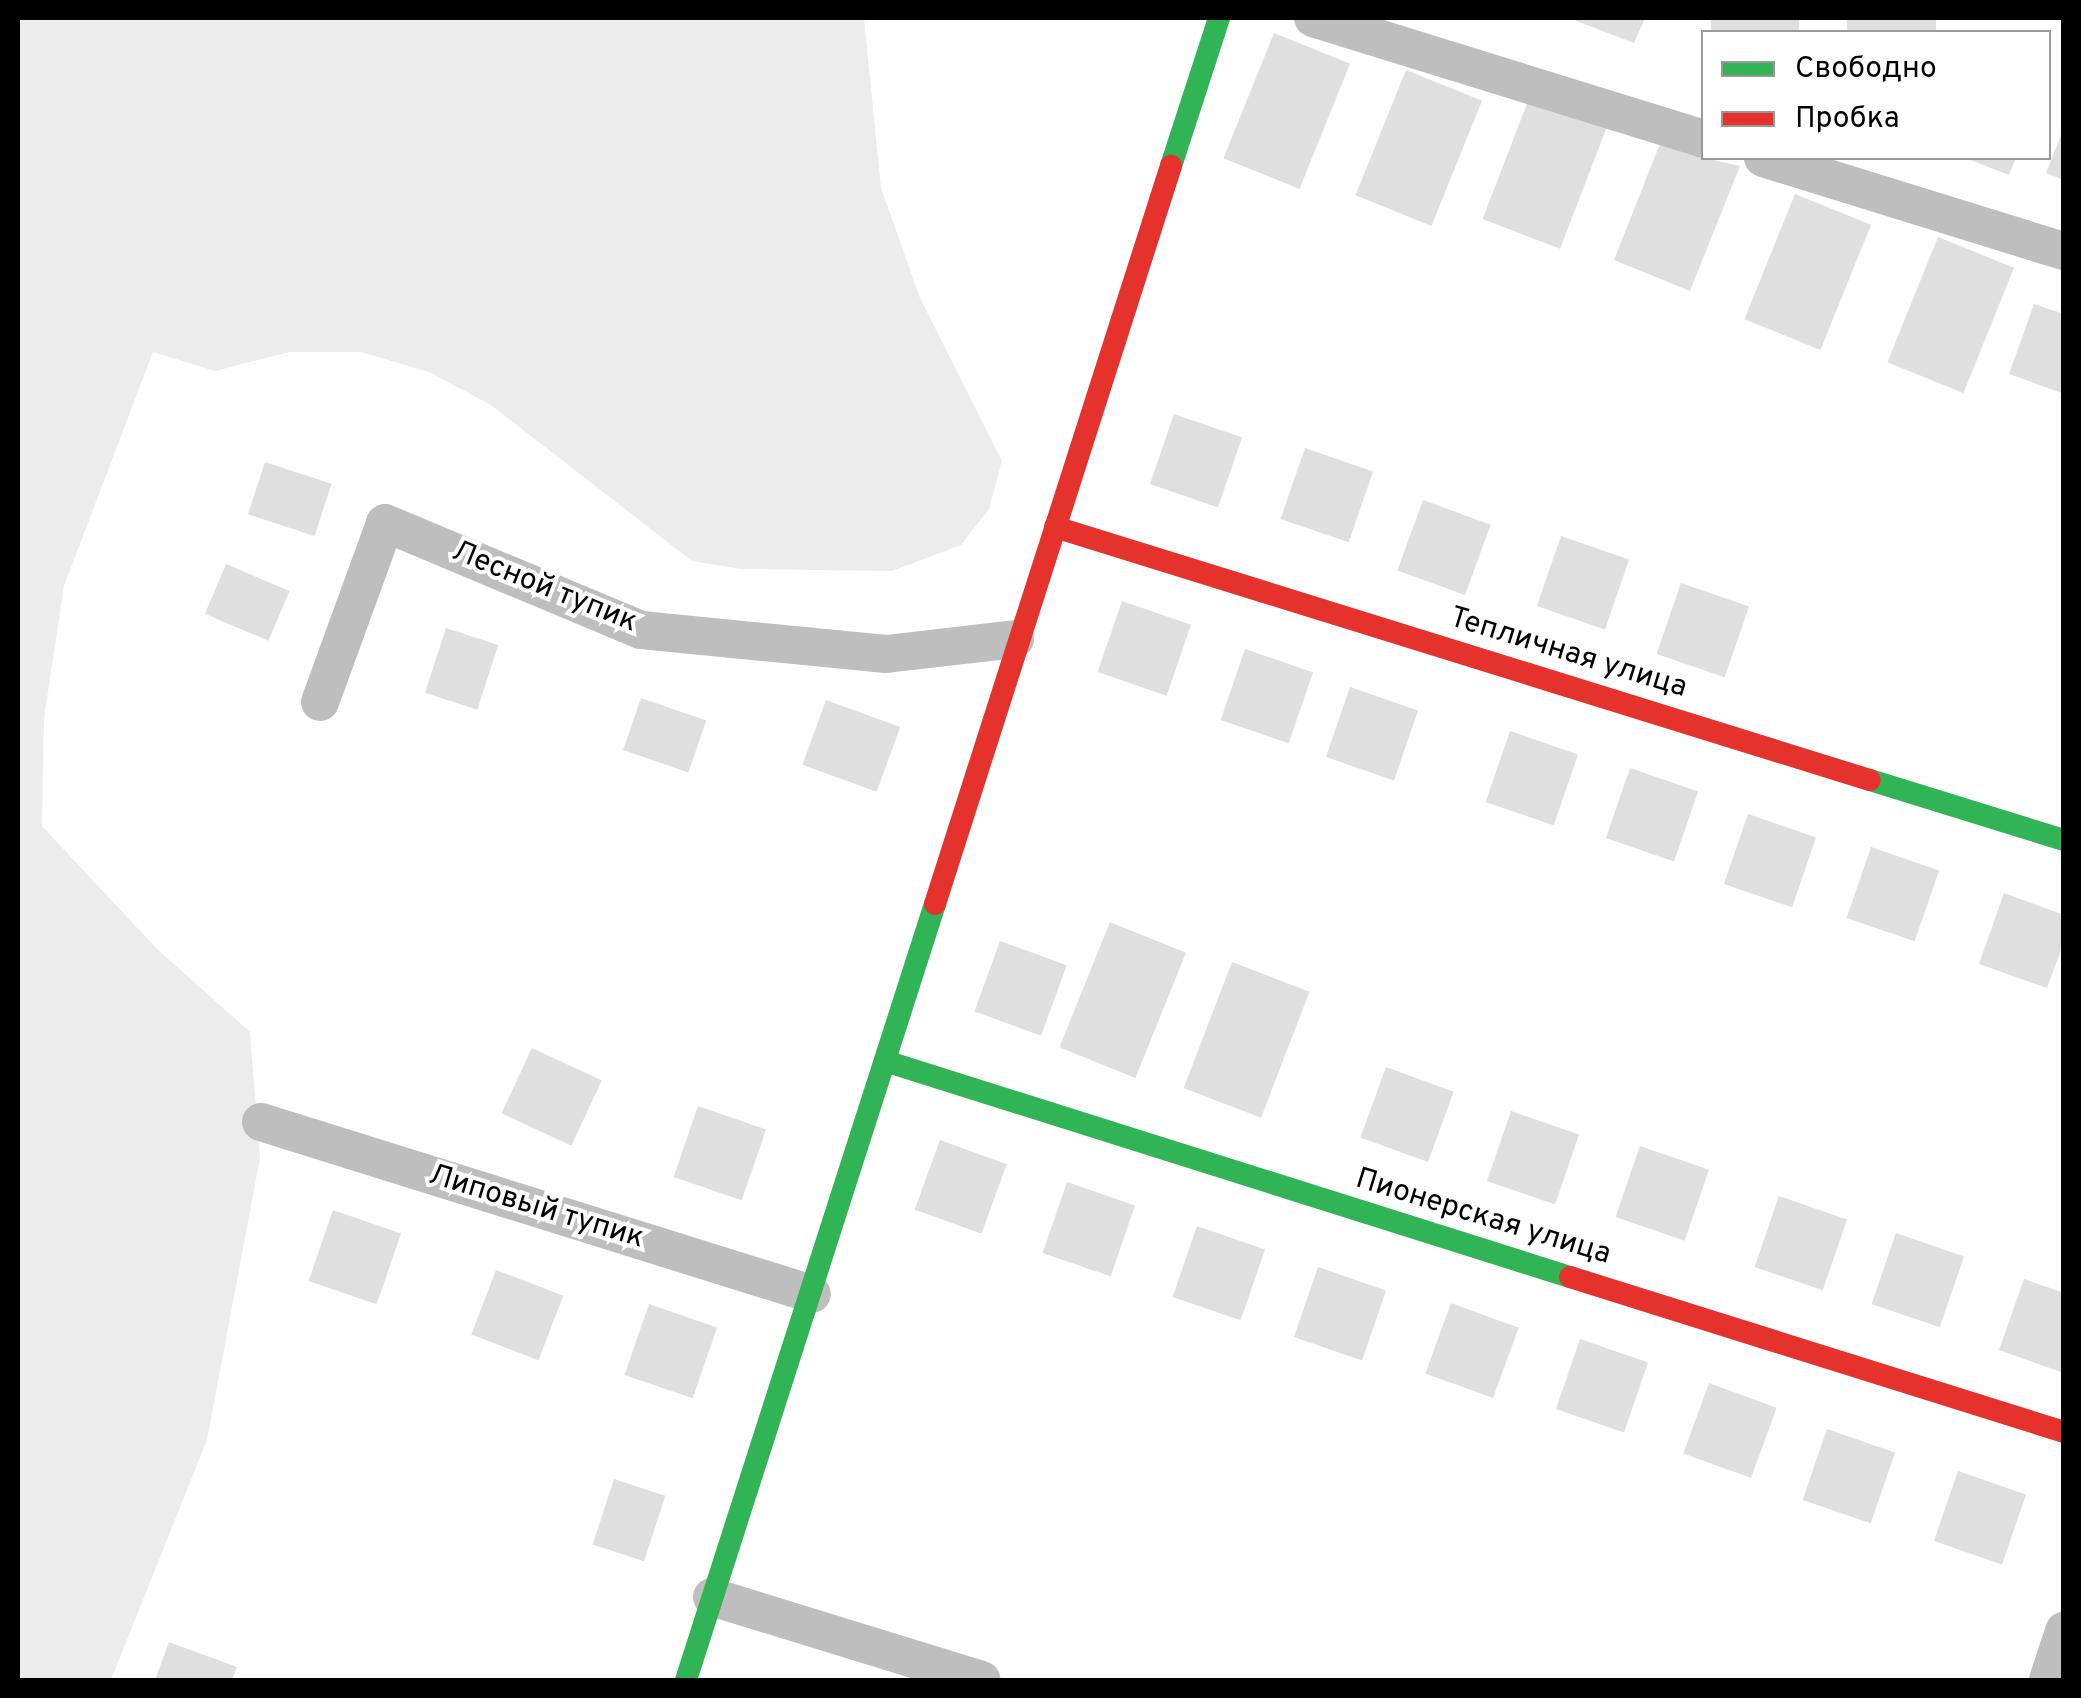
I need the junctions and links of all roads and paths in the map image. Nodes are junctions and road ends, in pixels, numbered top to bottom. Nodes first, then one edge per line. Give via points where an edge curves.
1 (1219, 18) edge
2 (1313, 18) edge
3 (1701, 138) edge
4 (1769, 160) edge
5 (2064, 251) edge
6 (1055, 526) junction
7 (1015, 639) junction
8 (320, 702) dead end
9 (2064, 840) edge
10 (885, 1061) junction
11 (260, 1122) dead end
12 (812, 1294) junction
13 (2064, 1432) edge
14 (712, 1597) junction
15 (2064, 1631) edge
16 (686, 1680) edge
17 (982, 1680) edge
18 (2048, 1680) edge

1 - 6 street
2 - 3 street
4 - 5 street
6 - 7 street
6 - 9 street, Тепличная улица
7 - 8 street, Лесной тупик via 886,654 641,630 385,523
7 - 10 street
10 - 12 street
10 - 13 street, Пионерская улица
11 - 12 street, Липовый тупик
12 - 14 street
14 - 16 street
14 - 17 street
15 - 18 street

